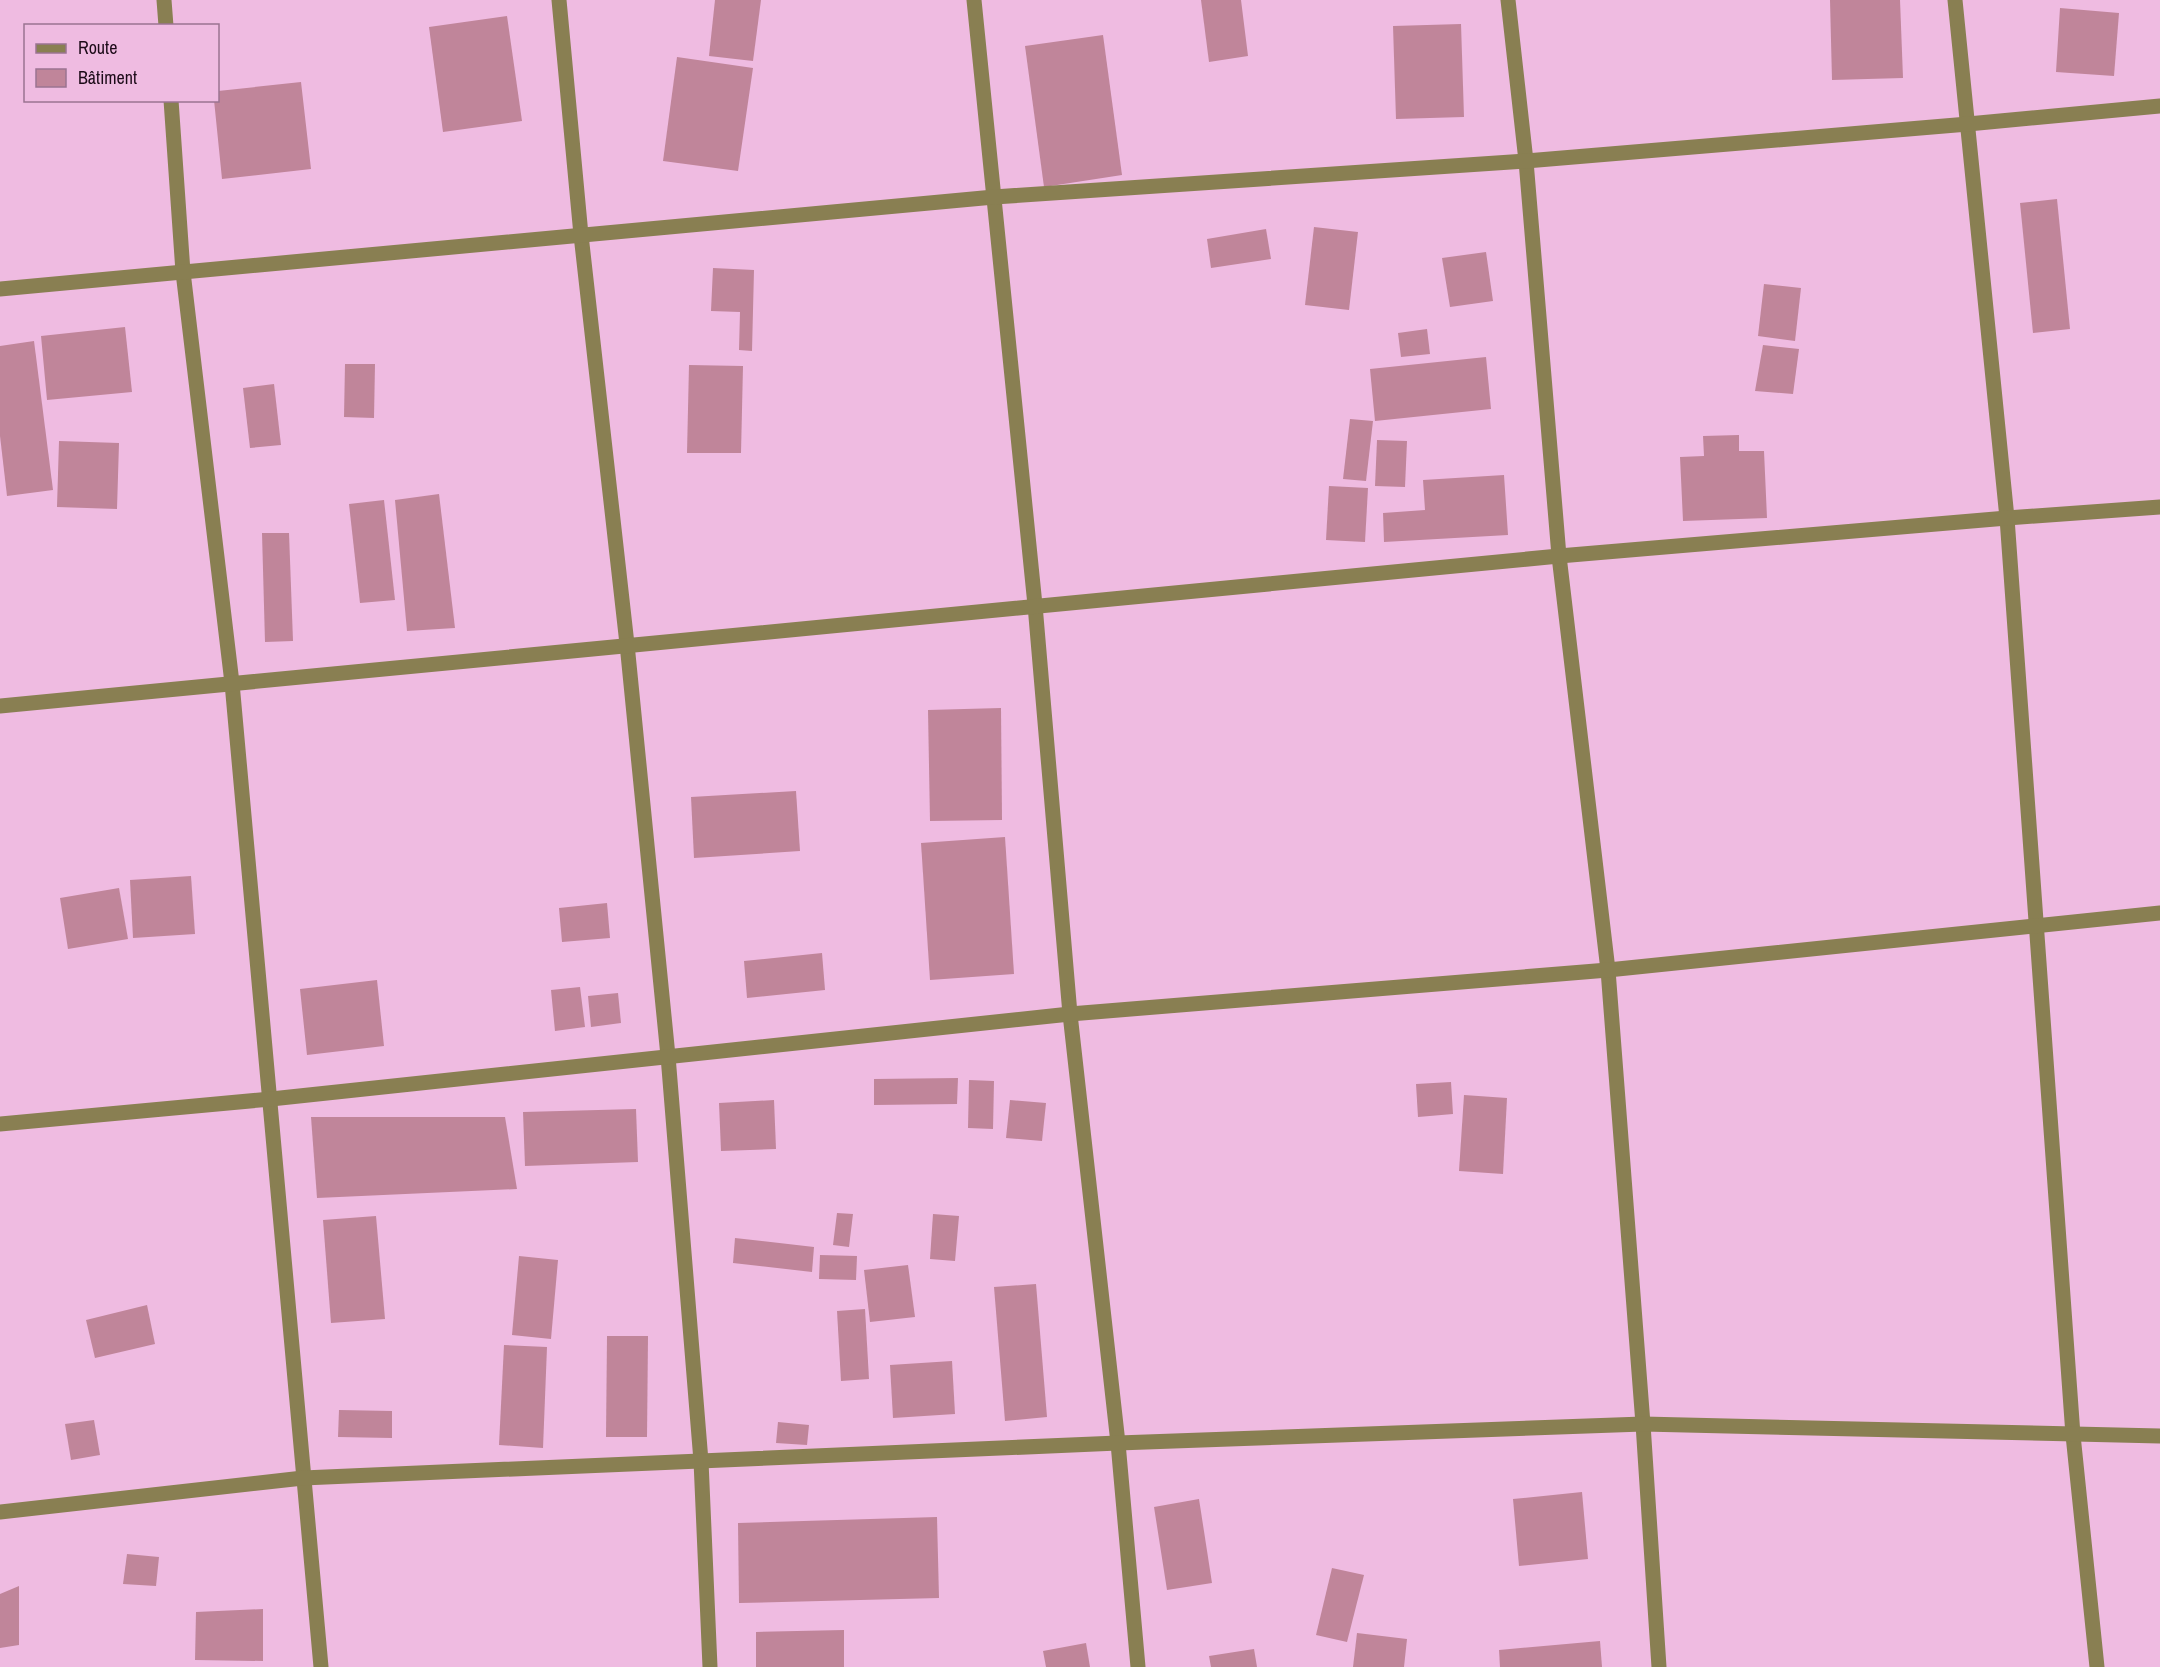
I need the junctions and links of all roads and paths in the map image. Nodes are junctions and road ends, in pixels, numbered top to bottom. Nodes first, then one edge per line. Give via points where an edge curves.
1 (164, 0) edge
2 (559, 0) edge
3 (974, 0) edge
4 (1508, 0) edge
5 (1955, 0) edge
6 (165, 24) edge
7 (171, 102) edge
8 (2160, 106) edge
9 (1968, 124) junction
10 (1526, 161) junction
11 (994, 197) junction
12 (581, 235) junction
13 (183, 272) junction
14 (0, 289) edge
15 (2160, 507) edge
16 (2007, 518) junction
17 (1559, 556) junction
18 (1035, 605) junction
19 (627, 644) junction
20 (232, 683) junction
21 (0, 706) edge
22 (2160, 913) edge
23 (2038, 926) junction
24 (1608, 970) junction
25 (1070, 1014) junction
26 (668, 1056) junction
27 (271, 1099) junction
28 (0, 1124) edge
29 (1643, 1424) junction
30 (2073, 1435) junction
31 (2160, 1436) edge
32 (1118, 1443) junction
33 (701, 1461) junction
34 (303, 1478) junction
35 (0, 1512) edge
36 (321, 1667) edge
37 (710, 1667) edge
38 (1138, 1667) edge
39 (1659, 1667) edge
40 (2097, 1667) edge

1 - 6 street
2 - 12 street
3 - 11 street
4 - 10 street
5 - 9 street
7 - 13 street
8 - 9 street
9 - 10 street
9 - 16 street
10 - 11 street
10 - 17 street
11 - 12 street
11 - 18 street
12 - 13 street
12 - 19 street
13 - 14 street
13 - 20 street
15 - 16 street
16 - 17 street
16 - 23 street
17 - 18 street
17 - 24 street
18 - 19 street
18 - 25 street
19 - 20 street
19 - 26 street
20 - 21 street
20 - 27 street
22 - 23 street
23 - 24 street
23 - 30 street
24 - 25 street
24 - 29 street
25 - 26 street
25 - 32 street
26 - 27 street
26 - 33 street
27 - 28 street
27 - 34 street
29 - 30 street
29 - 32 street
29 - 39 street
30 - 31 street
30 - 40 street
32 - 33 street
32 - 38 street
33 - 34 street
33 - 37 street
34 - 35 street
34 - 36 street

